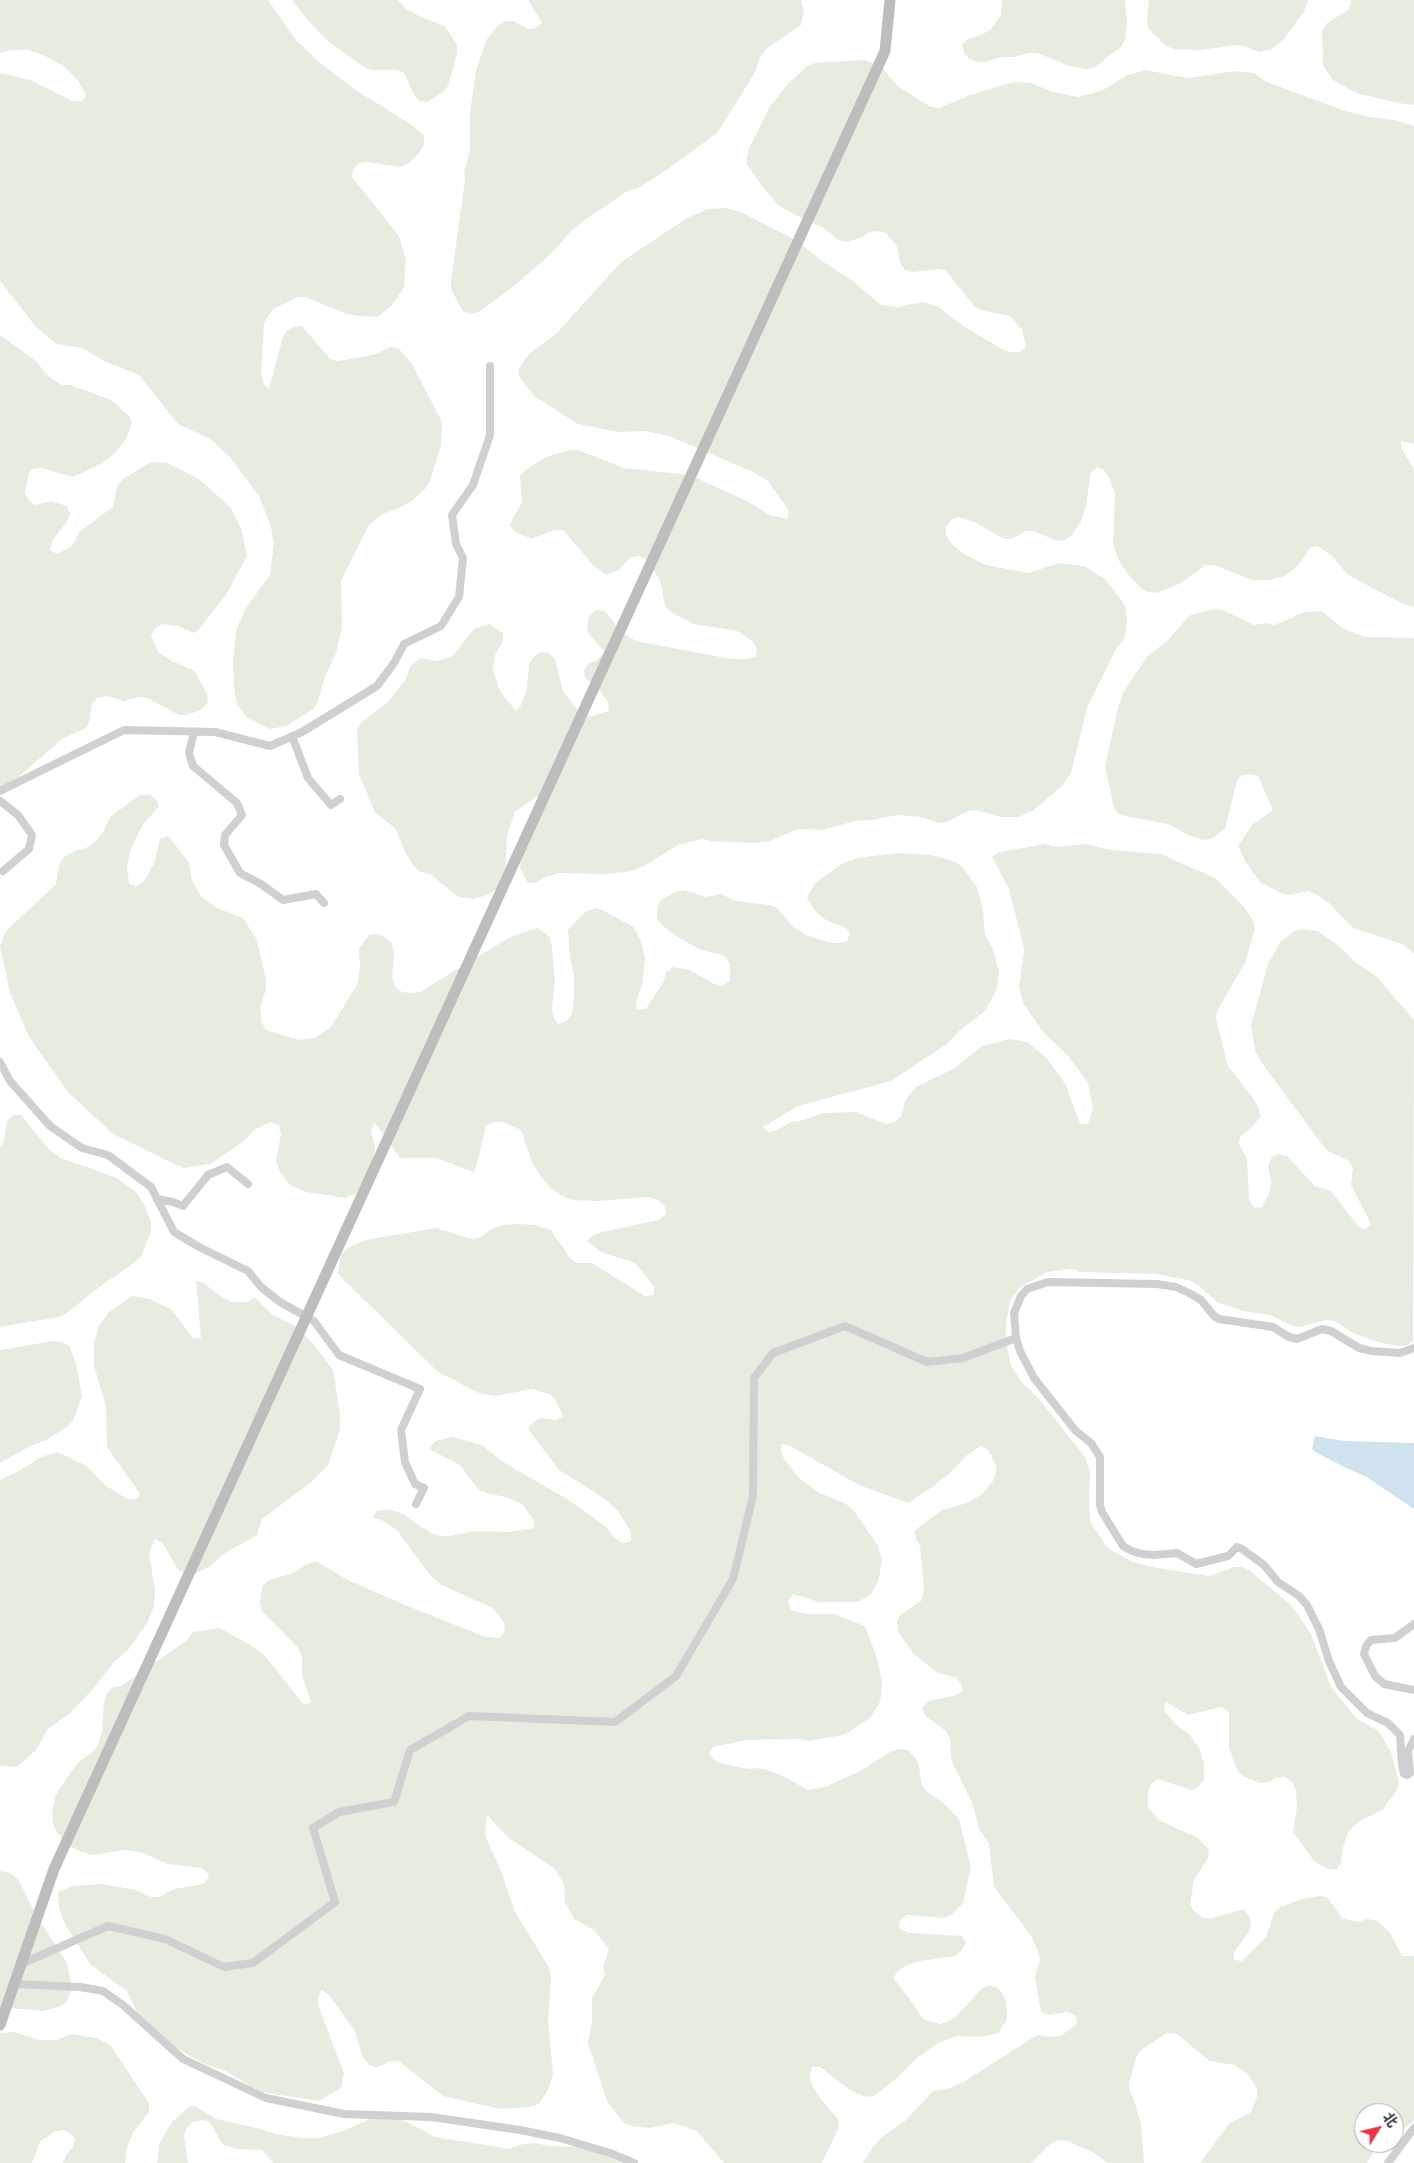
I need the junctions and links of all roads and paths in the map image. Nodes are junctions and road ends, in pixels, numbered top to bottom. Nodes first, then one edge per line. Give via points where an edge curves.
1 (890, 0) edge
2 (490, 366) dead end
3 (194, 732) junction
4 (292, 736) junction
5 (0, 791) edge
6 (340, 798) dead end
7 (0, 800) edge
8 (3, 871) dead end
9 (324, 903) dead end
10 (0, 1062) edge
11 (248, 1184) dead end
12 (157, 1199) junction
13 (306, 1317) junction
14 (1016, 1338) junction
15 (1414, 1348) edge
16 (416, 1504) dead end
17 (1414, 1624) edge
18 (1414, 1690) edge
19 (1414, 1739) edge
20 (21, 1964) junction
21 (14, 1984) junction
22 (0, 2024) edge
23 (1414, 2128) edge
24 (634, 2163) edge
25 (1388, 2163) edge

1 - 13 street via 886,51
2 - 4 street via 490,435 473,485 452,515 456,544 463,558 459,597 440,626 404,644 377,686
3 - 4 street via 215,732 270,746
3 - 5 street via 124,730
3 - 9 street via 189,753 194,766 236,804 242,815 225,835 224,845 240,873 283,900 316,894
4 - 6 street via 308,778 331,805
7 - 8 street via 18,815 32,835 29,849
10 - 12 street via 10,1081 50,1126 82,1148 108,1155 151,1187
11 - 12 street via 227,1167 208,1175 183,1206
12 - 13 street via 174,1232 248,1271 261,1287
13 - 16 street via 314,1322 339,1355 420,1388 401,1430 405,1462 415,1484 424,1488
13 - 20 street via 54,1869
14 - 15 street via 1014,1313 1027,1289 1048,1282 1122,1282 1176,1288 1201,1300 1219,1319 1273,1327 1289,1337 1297,1338 1322,1329 1371,1351 1400,1353
14 - 19 street via 1034,1378 1100,1457 1100,1505 1123,1546 1142,1554 1177,1553 1196,1564 1228,1556 1238,1547 1242,1549 1307,1605 1341,1687 1367,1713 1388,1723 1400,1735 1402,1765 1407,1775 1410,1773 1408,1751
14 - 20 street via 963,1358 927,1362 845,1326 773,1353 754,1378 753,1496 733,1579 676,1676 615,1722 469,1716 410,1750 394,1802 339,1812 313,1828 335,1902 253,1963 224,1966 165,1939 108,1926
17 - 18 street via 1395,1638 1371,1640 1364,1654 1384,1684
20 - 21 street
21 - 22 street
21 - 24 street via 103,1991 183,2059 266,2098 344,2114 431,2117 520,2130 560,2138
23 - 25 street

